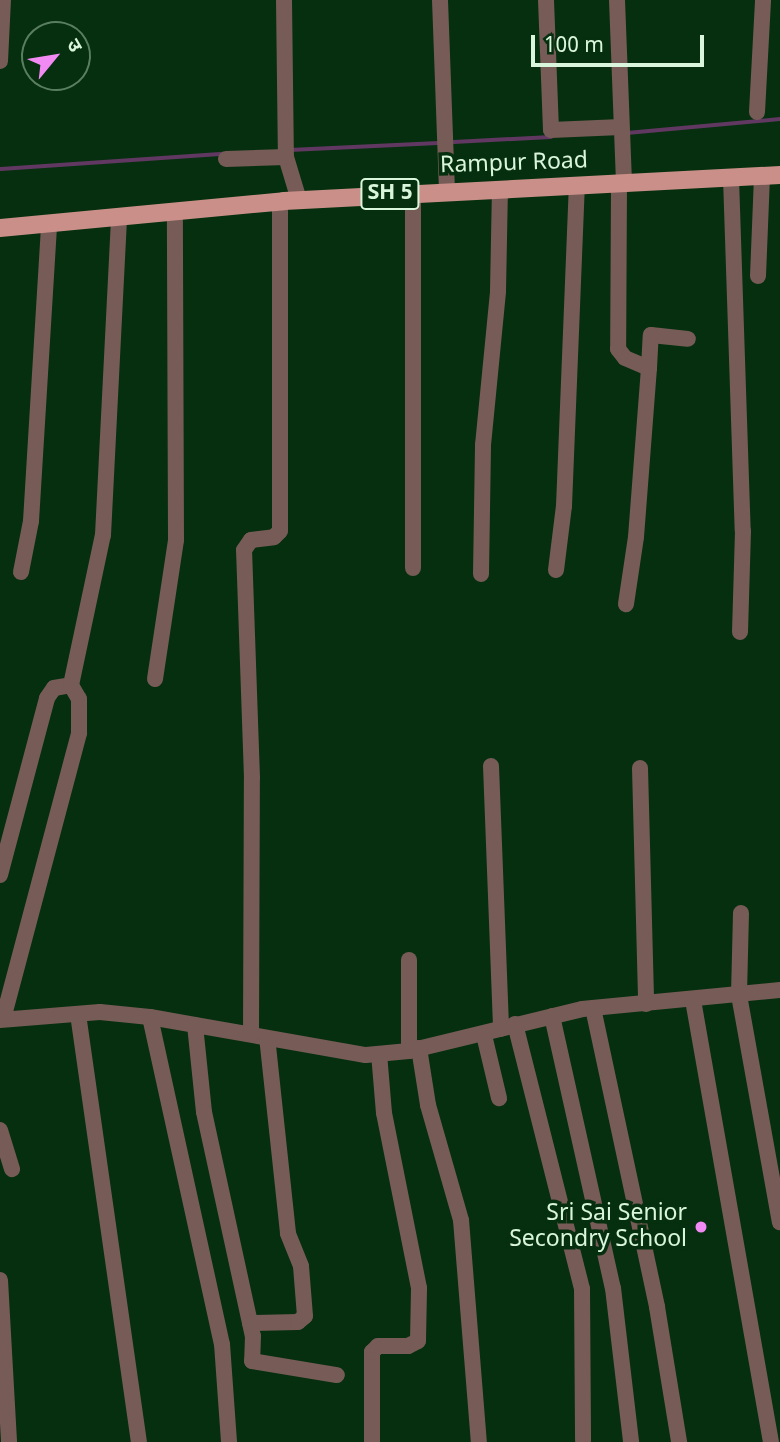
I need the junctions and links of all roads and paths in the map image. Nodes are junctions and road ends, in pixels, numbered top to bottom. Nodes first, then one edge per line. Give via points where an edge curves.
1 (3, 0) edge
2 (285, 0) edge
3 (440, 0) edge
4 (546, 0) edge
5 (617, 0) edge
6 (763, 0) edge
7 (0, 61) edge
8 (757, 111) dead end
9 (621, 127) junction
10 (286, 152) junction
11 (226, 159) dead end
12 (771, 175) edge
13 (731, 178) junction
14 (622, 185) junction
15 (578, 186) junction
16 (500, 189) junction
17 (447, 191) junction
18 (413, 193) junction
19 (299, 200) junction
20 (280, 201) junction
21 (175, 212) junction
22 (120, 218) junction
23 (49, 225) junction
24 (0, 228) edge
25 (758, 276) dead end
26 (688, 339) dead end
27 (649, 368) junction
28 (413, 568) dead end
29 (556, 570) dead end
30 (21, 572) dead end
31 (481, 574) dead end
32 (626, 604) dead end
33 (740, 632) dead end
34 (155, 679) dead end
35 (71, 685) junction
36 (491, 766) dead end
37 (640, 768) dead end
38 (0, 875) edge
39 (741, 913) dead end
40 (409, 960) dead end
41 (780, 990) edge
42 (739, 995) junction
43 (693, 1000) junction
44 (646, 1004) junction
45 (593, 1008) junction
46 (78, 1014) junction
47 (552, 1016) junction
48 (150, 1017) junction
49 (1, 1019) edge
50 (195, 1025) junction
51 (508, 1026) junction
52 (484, 1035) junction
53 (259, 1036) junction
54 (414, 1050) junction
55 (379, 1054) junction
56 (499, 1098) dead end
57 (0, 1130) edge
58 (12, 1169) dead end
59 (780, 1222) edge
60 (0, 1280) edge
61 (250, 1323) junction
62 (337, 1375) dead end
63 (583, 1440) dead end
64 (9, 1442) edge
65 (139, 1442) edge
66 (229, 1442) edge
67 (372, 1442) edge
68 (479, 1442) edge
69 (631, 1442) edge
70 (678, 1442) edge
71 (771, 1442) edge

1 - 7 street
2 - 10 street
3 - 17 street
4 - 9 street via 551,130
5 - 9 street
6 - 8 street
9 - 14 street
10 - 11 street
10 - 19 street
12 - 13 main road, Rampur Road / SH 5
12 - 25 street
13 - 14 main road, Rampur Road / SH 5
13 - 33 street via 743,531
14 - 15 main road, Rampur Road / SH 5
14 - 27 street via 618,349 625,358
15 - 16 main road, Rampur Road / SH 5
15 - 29 street via 564,506
16 - 17 main road, Rampur Road / SH 5
16 - 31 street via 498,291 483,445
17 - 18 main road, Rampur Road / SH 5
18 - 19 main road, Rampur Road / SH 5
18 - 28 street
19 - 20 main road, Rampur Road / SH 5
20 - 21 main road, Rampur Road / SH 5
20 - 53 street via 280,531 274,537 251,540 244,550
21 - 22 main road, Rampur Road / SH 5
21 - 34 street via 176,540
22 - 23 main road, Rampur Road / SH 5
22 - 35 street via 103,535
23 - 24 main road, Rampur Road / SH 5
23 - 30 street via 31,521
26 - 27 street via 651,335
27 - 32 street
35 - 38 street via 54,688 47,698
35 - 49 street via 79,699 79,733
36 - 51 street
37 - 44 street
39 - 42 street
40 - 54 street
41 - 42 street
42 - 43 street
42 - 59 street
43 - 44 street
43 - 71 street
44 - 45 street
45 - 47 street
45 - 70 street via 653,1285
46 - 48 street
46 - 49 street
46 - 65 street
47 - 51 street
47 - 69 street via 613,1288
48 - 50 street
48 - 66 street via 222,1344
50 - 53 street
50 - 61 street via 204,1112
51 - 52 street
51 - 63 street via 583,1296
52 - 54 street
52 - 56 street
53 - 55 street
53 - 61 street via 288,1233 301,1266 304,1315 298,1322
54 - 55 street
54 - 68 street via 461,1220
55 - 67 street via 384,1113 419,1288 418,1341 408,1346 378,1346 372,1352
57 - 58 street
60 - 64 street
61 - 62 street via 252,1361

